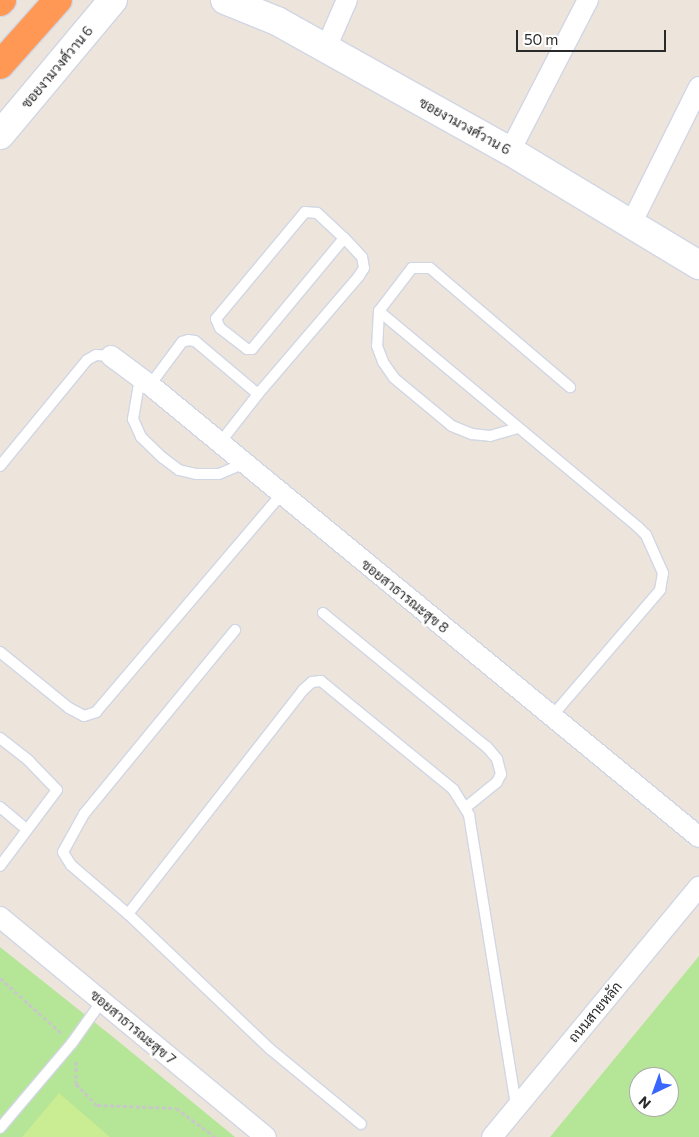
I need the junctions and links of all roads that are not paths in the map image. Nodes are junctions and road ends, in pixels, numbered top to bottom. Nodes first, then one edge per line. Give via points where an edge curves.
1 (58, 0) edge
2 (113, 0) edge
3 (225, 0) edge
4 (347, 0) edge
5 (588, 0) edge
6 (326, 48) junction
7 (0, 65) edge
8 (699, 87) edge
9 (0, 135) edge
10 (510, 151) junction
11 (631, 224) junction
12 (344, 238) junction
13 (699, 265) edge
14 (379, 311) junction
15 (111, 356) joint
16 (145, 381) junction
17 (570, 387) dead end
18 (258, 394) junction
19 (518, 428) junction
20 (219, 444) junction
21 (243, 464) junction
22 (0, 466) edge
23 (280, 495) junction
24 (323, 613) dead end
25 (235, 630) dead end
26 (0, 652) edge
27 (553, 715) junction
28 (0, 738) edge
29 (0, 807) edge
30 (465, 808) junction
31 (26, 829) junction
32 (699, 836) edge
33 (0, 866) edge
34 (699, 887) edge
35 (128, 914) junction
36 (0, 917) edge
37 (102, 1001) junction
38 (517, 1107) junction
39 (361, 1124) dead end
40 (0, 1128) edge
41 (266, 1137) edge
42 (492, 1137) edge

1 - 7 highway
2 - 9 street, ซอยงามวงศ์วาน 6
3 - 6 street, ซอยงามวงศ์วาน 6 via 277,21
4 - 6 street
5 - 10 street
6 - 10 street, ซอยงามวงศ์วาน 6
8 - 11 street
10 - 11 street, ซอยงามวงศ์วาน 6
11 - 13 street, ซอยงามวงศ์วาน 6
12 - 12 lane via 317,213 305,212 216,319 220,328 247,349 252,348
12 - 18 lane via 362,257 364,268
14 - 17 lane via 412,268 430,268
14 - 19 lane
14 - 19 lane via 376,346 382,362 394,378 452,426 472,434 490,436
15 - 16 street, ซอยสาธารณะสุข 8
15 - 22 lane via 96,356 88,360
16 - 18 lane via 182,342 188,340 195,341
16 - 20 street, ซอยสาธารณะสุข 8
16 - 21 lane via 133,419 141,437 163,458 179,470 198,474 219,474
18 - 20 lane
19 - 27 lane via 646,535 663,573 660,590
20 - 21 street, ซอยสาธารณะสุข 8
21 - 23 street, ซอยสาธารณะสุข 8
23 - 26 lane via 96,712 84,716 69,708
23 - 27 street, ซอยสาธารณะสุข 8
24 - 30 lane via 497,759 501,774 497,782
25 - 35 lane via 90,806 63,852 71,865
27 - 32 street, ซอยสาธารณะสุข 8
28 - 31 lane via 57,790
29 - 31 lane
30 - 35 lane via 453,789 322,681 312,682
30 - 38 lane
31 - 33 lane
34 - 38 street, ถนนสายหลัก
35 - 39 lane via 270,1049
36 - 37 street, ซอยสาธารณะสุข 7
37 - 40 lane via 72,1043
37 - 41 street, ซอยสาธารณะสุข 7
38 - 42 street, ถนนสายหลัก

